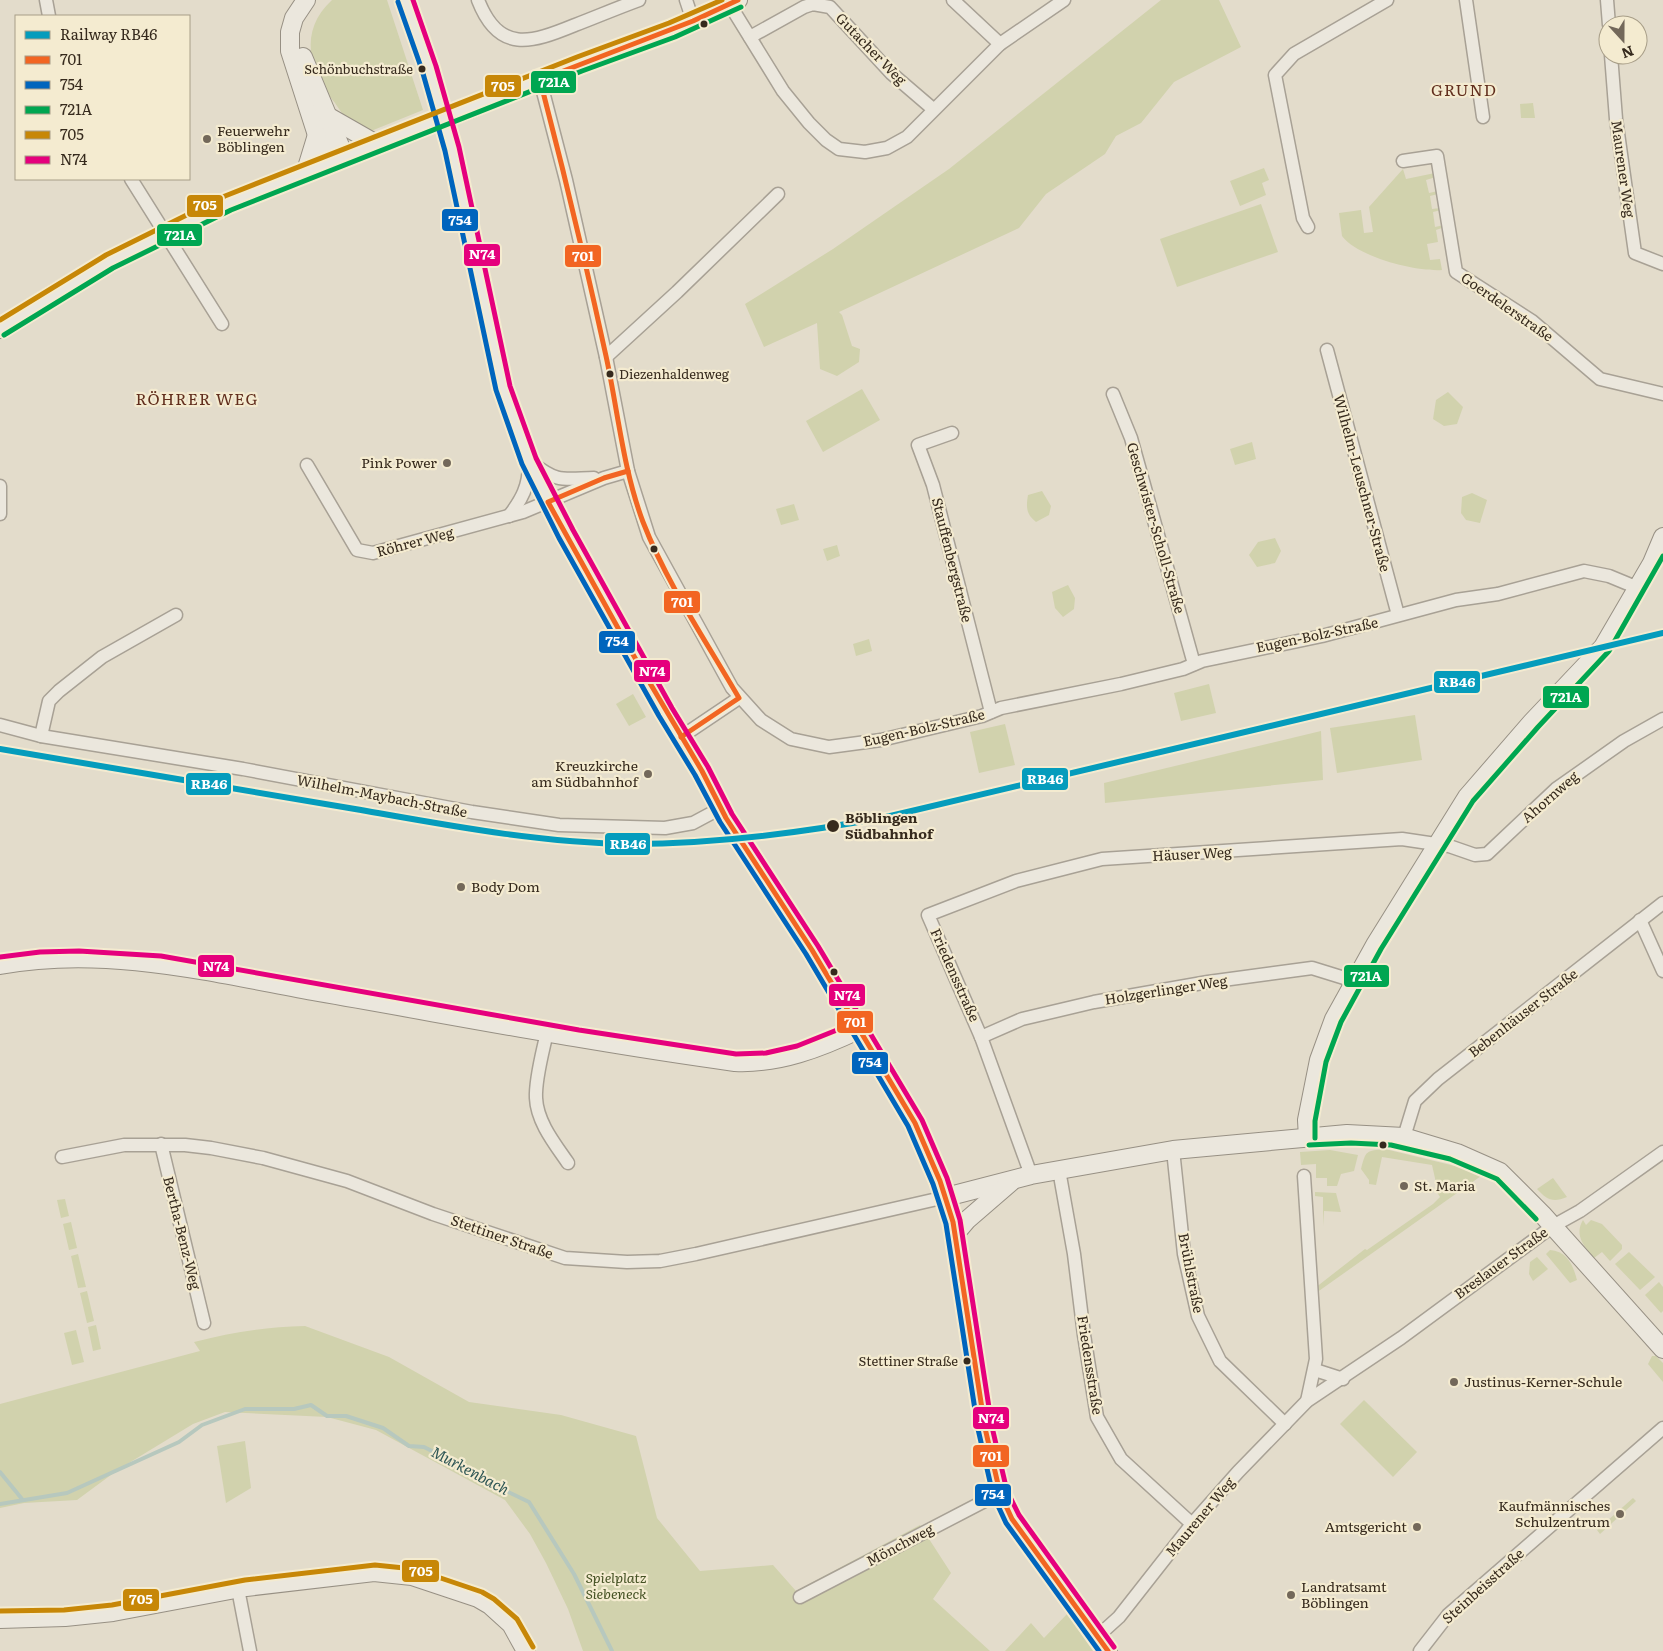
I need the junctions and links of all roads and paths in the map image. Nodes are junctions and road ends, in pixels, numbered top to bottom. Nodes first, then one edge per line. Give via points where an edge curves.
1 (46, 0) edge
2 (306, 0) edge
3 (319, 0) edge
4 (405, 0) edge
5 (478, 0) edge
6 (639, 0) edge
7 (686, 0) edge
8 (953, 0) edge
9 (1064, 0) edge
10 (1387, 0) edge
11 (1466, 0) edge
12 (1607, 0) edge
13 (734, 2) edge
14 (49, 15) edge
15 (1608, 15) edge
16 (693, 21) junction
17 (750, 38) junction
18 (1000, 44) junction
19 (1612, 65) edge
20 (540, 80) junction
21 (933, 109) junction
22 (1483, 116) dead end
23 (329, 117) junction
24 (316, 135) junction
25 (378, 145) junction
26 (338, 160) junction
27 (1404, 161) dead end
28 (306, 171) junction
29 (132, 180) edge
30 (778, 194) dead end
31 (1308, 227) dead end
32 (166, 234) junction
33 (1663, 264) edge
34 (222, 324) dead end
35 (0, 329) edge
36 (1327, 350) dead end
37 (606, 357) junction
38 (1113, 394) dead end
39 (1663, 394) edge
40 (952, 433) dead end
41 (529, 461) junction
42 (308, 465) dead end
43 (628, 471) junction
44 (604, 478) junction
45 (0, 486) edge
46 (548, 502) junction
47 (0, 514) edge
48 (509, 516) junction
49 (1663, 537) edge
50 (1638, 588) junction
51 (176, 615) dead end
52 (1398, 616) junction
53 (1194, 664) junction
54 (739, 698) junction
55 (991, 712) junction
56 (1663, 720) edge
57 (0, 725) edge
58 (41, 736) junction
59 (681, 737) junction
60 (721, 808) junction
61 (1437, 844) junction
62 (1663, 903) edge
63 (954, 904) joint
64 (1640, 920) junction
65 (0, 964) edge
66 (1663, 971) edge
67 (1354, 981) junction
68 (860, 1030) junction
69 (547, 1032) junction
70 (981, 1037) junction
71 (1404, 1137) junction
72 (1308, 1138) junction
73 (161, 1144) junction
74 (1173, 1150) junction
75 (1663, 1152) edge
76 (62, 1157) dead end
77 (568, 1163) dead end
78 (1060, 1170) junction
79 (1031, 1175) junction
80 (1304, 1176) dead end
81 (1014, 1180) junction
82 (946, 1197) junction
83 (1552, 1226) junction
84 (954, 1234) junction
85 (204, 1322) dead end
86 (1663, 1349) edge
87 (1315, 1370) junction
88 (1342, 1379) junction
89 (1307, 1401) junction
90 (1285, 1424) junction
91 (1663, 1428) edge
92 (1000, 1493) junction
93 (1192, 1524) junction
94 (238, 1589) junction
95 (800, 1597) dead end
96 (0, 1619) edge
97 (1103, 1644) edge
98 (250, 1651) edge
99 (526, 1651) edge
100 (1420, 1651) edge

1 - 14 street
2 - 24 street via 294,18 290,51
3 - 23 street via 305,22 302,48 305,65
4 - 41 street via 452,149 503,388
5 - 6 street via 491,26 520,40 539,39
7 - 16 street
8 - 18 street
9 - 18 street
10 - 31 street via 1294,54 1275,75 1303,218
11 - 22 street
12 - 15 street
13 - 16 street
13 - 17 street
16 - 20 street
17 - 21 street, Gutacher Weg via 804,7 813,4 830,7 891,72
17 - 21 street via 797,109 819,134 839,149 865,152 888,148 907,137
18 - 21 street
19 - 33 street, Maurener Weg via 1635,253
20 - 25 street, bridge
20 - 37 street, Eugen-Bolz-Straße
23 - 25 street
23 - 26 street
24 - 26 street
24 - 28 street
25 - 26 street
26 - 28 street
27 - 39 street, Goerdelerstraße via 1437,156 1456,272 1532,321 1600,379
28 - 32 street
29 - 32 street
30 - 37 street
32 - 34 street
32 - 35 street via 108,263
36 - 52 street, Wilhelm-Leuschner-Straße
37 - 43 street, Eugen-Bolz-Straße
38 - 53 street, Geschwister-Scholl-Straße via 1131,438
40 - 55 street, Stauffenbergstraße via 918,445 933,485
41 - 44 street via 551,477 563,480
41 - 46 street
41 - 48 street via 525,494
42 - 48 street, Röhrer Weg via 357,550 364,553
43 - 44 street
43 - 54 street, Eugen-Bolz-Straße via 651,543
44 - 46 street, Röhrer Weg
45 - 47 street
46 - 48 street, Röhrer Weg
46 - 59 street
49 - 50 street
50 - 52 street, Eugen-Bolz-Straße via 1592,571
50 - 61 street via 1603,647 1478,784
51 - 58 street via 102,657 59,690 49,701
52 - 53 street, Eugen-Bolz-Straße
53 - 55 street, Eugen-Bolz-Straße via 1112,686
54 - 55 street, Eugen-Bolz-Straße via 761,720 791,739 829,747 881,740
54 - 59 street
56 - 61 street, Ahornweg via 1624,741 1556,789 1487,854 1475,855
57 - 58 street, Wilhelm-Maybach-Straße
58 - 60 street, Wilhelm-Maybach-Straße via 559,825 665,828 693,822
59 - 60 street
60 - 68 street
61 - 63 street, Häuser Weg via 1402,839 1102,859 1016,881
61 - 67 street
62 - 64 street, Bebenhäuser Straße
63 - 70 street, Friedensstraße via 928,915
64 - 66 street
64 - 71 street, Bebenhäuser Straße via 1438,1079 1415,1101
65 - 69 street via 36,960 136,960
67 - 70 street, Holzgerlinger Weg via 1312,968 1208,982 1094,1002 1022,1019
67 - 72 street via 1334,1019 1319,1060 1307,1120
68 - 69 street via 798,1054 746,1062
68 - 82 street via 914,1123
69 - 77 street via 536,1096 538,1112
70 - 79 street, Friedensstraße
71 - 72 street via 1366,1134
71 - 83 street via 1457,1153 1500,1172
72 - 74 street
73 - 76 street, Stettiner Straße via 124,1145
73 - 82 street, Stettiner Straße via 211,1148 305,1168 556,1255 610,1263 696,1254
73 - 85 street, Bertha-Benz-Weg
74 - 78 street
74 - 90 street, Brühlstraße via 1184,1254 1198,1316 1220,1362
75 - 83 street, Breslauer Straße via 1580,1211
78 - 79 street
78 - 93 street, Friedensstraße via 1097,1417 1121,1459
79 - 81 street
80 - 87 street, Maurener Weg
81 - 82 street
81 - 84 street
82 - 84 street
83 - 86 street
83 - 88 street, Breslauer Straße
84 - 92 street via 985,1428
87 - 88 street
87 - 89 street, Maurener Weg
88 - 89 street, Maurener Weg
89 - 90 street, Maurener Weg
90 - 93 street, Maurener Weg
91 - 100 street, Steinbeisstraße via 1448,1615
92 - 95 street, Mönchweg
92 - 97 street via 1012,1519
93 - 97 street, Maurener Weg via 1119,1617
94 - 96 street via 113,1612
94 - 98 street
94 - 99 street via 361,1572 412,1576 451,1587 490,1605 511,1624

